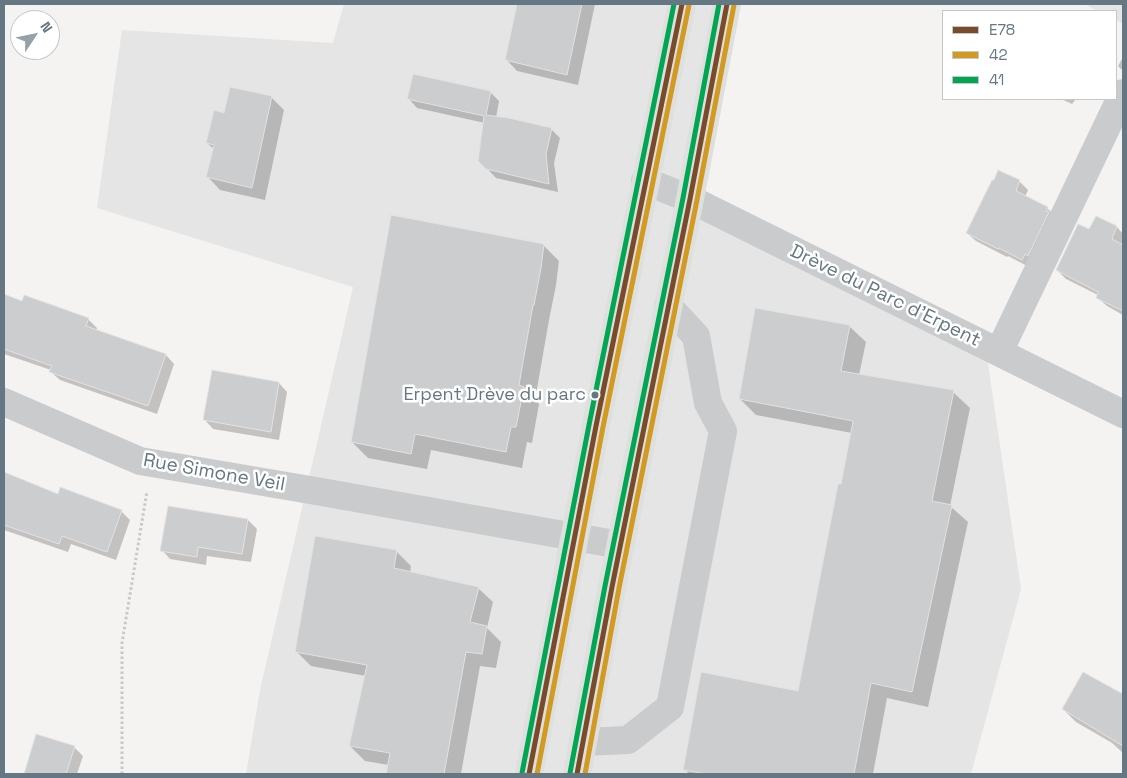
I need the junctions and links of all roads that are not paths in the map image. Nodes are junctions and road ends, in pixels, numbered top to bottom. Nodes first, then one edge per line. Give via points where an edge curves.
1 (682, 4) edge
2 (727, 4) edge
3 (1123, 93) edge
4 (645, 181) junction
5 (690, 199) junction
6 (668, 306) junction
7 (999, 352) junction
8 (4, 402) edge
9 (1123, 414) edge
10 (575, 537) junction
11 (620, 545) junction
12 (583, 742) junction
13 (529, 774) edge
14 (577, 774) edge

1 - 4 main road
2 - 5 main road
3 - 7 street
4 - 5 street, Drève du Parc d'Erpent
4 - 10 main road
5 - 6 main road
5 - 7 street, Drève du Parc d'Erpent
6 - 11 main road
6 - 12 street via 696,336 708,403 723,431 670,707 628,740
7 - 9 street, Drève du Parc d'Erpent
8 - 10 street, Rue Simone Veil via 140,461
10 - 11 street, Rue Simone Veil
10 - 13 main road
11 - 12 main road
12 - 14 main road

